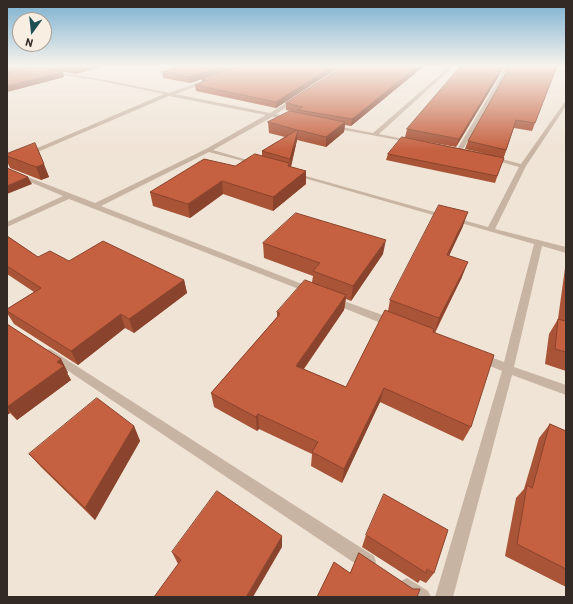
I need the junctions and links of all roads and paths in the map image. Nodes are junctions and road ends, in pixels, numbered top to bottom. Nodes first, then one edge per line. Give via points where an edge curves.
1 (169, 94) joint
2 (304, 94) edge
3 (420, 94) edge
4 (492, 94) edge
5 (566, 102) edge
6 (271, 115) junction
7 (301, 121) edge
8 (323, 125) edge
9 (374, 135) junction
10 (421, 144) edge
11 (208, 150) junction
12 (452, 150) edge
13 (459, 151) junction
14 (466, 153) edge
15 (481, 156) edge
16 (7, 163) edge
17 (261, 165) edge
18 (523, 166) junction
19 (284, 172) edge
20 (14, 173) edge
21 (69, 196) junction
22 (95, 206) junction
23 (7, 225) edge
24 (490, 230) junction
25 (539, 243) junction
26 (566, 250) edge
27 (398, 325) edge
28 (40, 346) edge
29 (471, 354) edge
30 (508, 369) junction
31 (566, 390) edge
32 (383, 571) edge
33 (396, 580) edge
34 (422, 597) edge
35 (444, 597) edge

1 - 6 street
1 - 16 street
2 - 6 street
3 - 9 street
4 - 13 street
5 - 18 street
6 - 7 street
6 - 11 street
8 - 9 street
9 - 10 street
11 - 17 street
11 - 22 street
12 - 13 street
13 - 14 street
15 - 18 street
18 - 24 street
19 - 24 street
20 - 21 street
21 - 22 street
21 - 23 street
22 - 27 street
24 - 25 street
25 - 26 street
25 - 30 street
28 - 32 street
29 - 30 street
30 - 31 street
30 - 35 street
33 - 34 street

